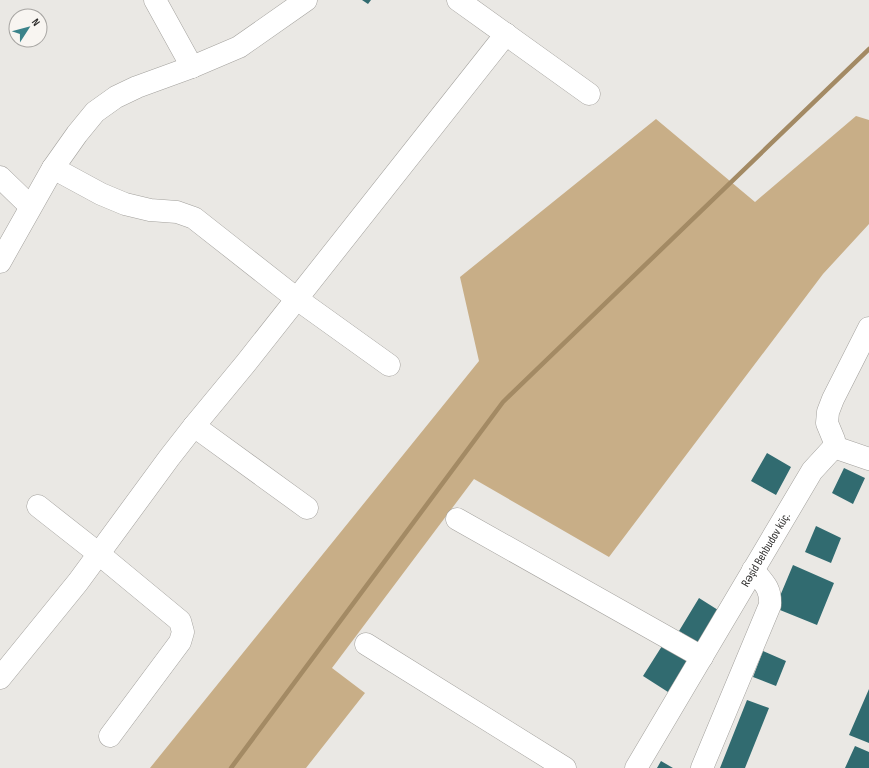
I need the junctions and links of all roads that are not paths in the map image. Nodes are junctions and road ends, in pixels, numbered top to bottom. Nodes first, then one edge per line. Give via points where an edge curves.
1 (155, 0) edge
2 (306, 0) edge
3 (458, 0) edge
4 (506, 34) junction
5 (192, 68) junction
6 (589, 94) dead end
7 (53, 168) junction
8 (0, 177) edge
9 (30, 206) junction
10 (0, 262) edge
11 (297, 299) junction
12 (869, 328) edge
13 (389, 365) dead end
14 (194, 426) junction
15 (834, 447) junction
16 (869, 459) edge
17 (38, 506) dead end
18 (307, 508) dead end
19 (456, 519) dead end
20 (99, 554) junction
21 (753, 570) junction
22 (366, 644) dead end
23 (702, 657) junction
24 (0, 678) edge
25 (110, 736) dead end
26 (565, 768) edge
27 (636, 768) edge
28 (702, 768) edge

1 - 5 street
2 - 5 street via 240,47
3 - 4 street
4 - 6 street
4 - 11 street
5 - 7 street via 137,87 116,97 95,112
7 - 9 street
7 - 11 street via 125,204 150,210 177,212 194,218
8 - 9 street
9 - 10 street
11 - 13 street
11 - 14 street
12 - 15 street via 828,412
14 - 18 street
14 - 20 street
15 - 16 street
15 - 21 street, Rəşid Behbudov küç. via 812,471
17 - 20 street
19 - 23 street
20 - 24 street
20 - 25 street via 180,621 183,632 180,642
21 - 23 street, Rəşid Behbudov küç.
21 - 28 street via 766,585 770,605
22 - 26 street
23 - 27 street, Rəşid Behbudov küç.

